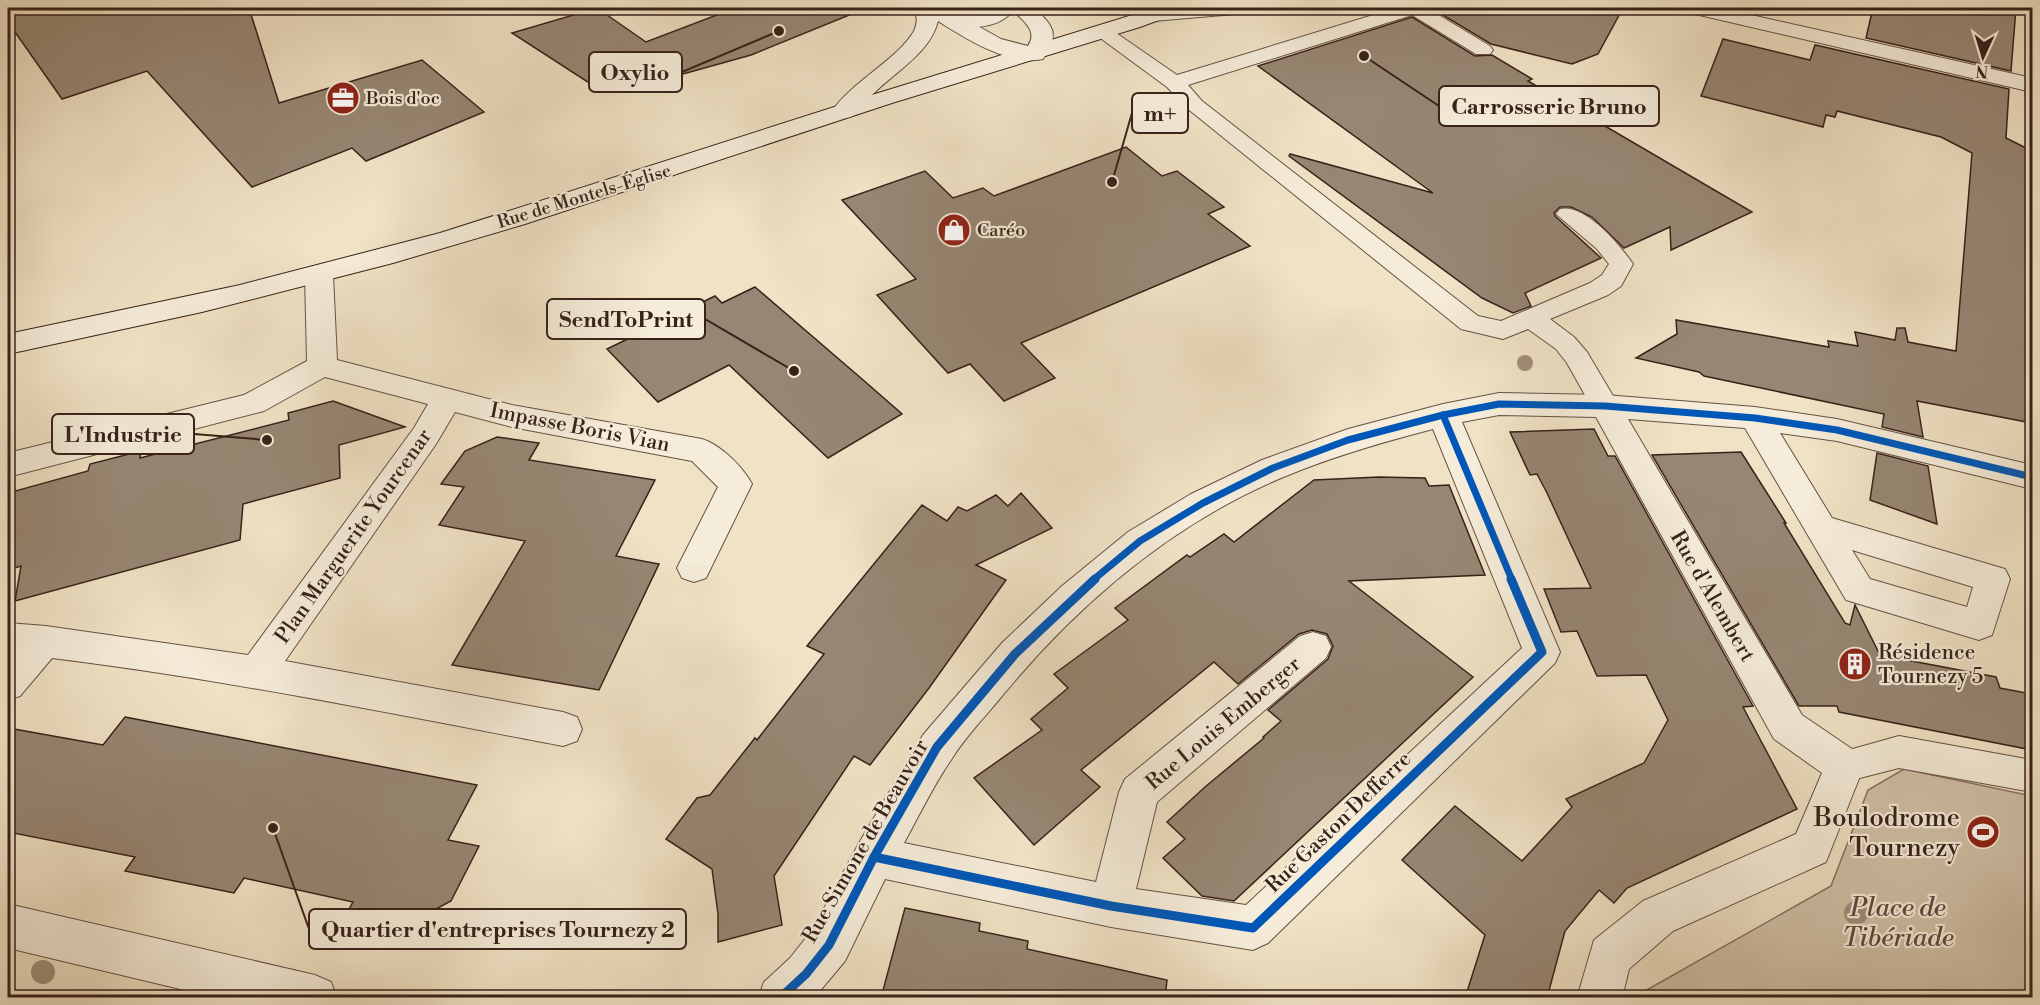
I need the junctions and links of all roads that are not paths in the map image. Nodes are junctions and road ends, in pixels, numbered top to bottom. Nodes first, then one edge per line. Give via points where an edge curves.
1 (924, 8) edge
2 (932, 8) edge
3 (1006, 8) edge
4 (1022, 8) edge
5 (1235, 8) edge
6 (1414, 8) edge
7 (1695, 8) edge
8 (1163, 11) edge
9 (952, 20) junction
10 (1102, 32) junction
11 (1483, 50) dead end
12 (1035, 54) junction
13 (1174, 84) junction
14 (2032, 85) edge
15 (844, 111) junction
16 (1568, 214) dead end
17 (319, 275) junction
18 (1530, 318) junction
19 (8, 344) edge
20 (322, 366) junction
21 (447, 399) junction
22 (1605, 406) junction
23 (1443, 415) junction
24 (1755, 418) junction
25 (8, 465) edge
26 (2032, 477) edge
27 (1822, 528) dead end
28 (694, 568) dead end
29 (8, 638) edge
30 (46, 641) junction
31 (1314, 647) dead end
32 (257, 672) junction
33 (8, 686) edge
34 (563, 729) dead end
35 (1844, 766) junction
36 (2032, 776) edge
37 (874, 857) junction
38 (1111, 906) junction
39 (8, 926) edge
40 (315, 998) edge
41 (780, 998) edge
42 (1599, 998) edge

1 - 15 street via 928,19 925,30 912,48
2 - 9 street
3 - 9 lane via 991,20
4 - 12 street via 1041,26 1043,40
5 - 8 street, Rue de Montels-Église
6 - 11 lane
6 - 13 lane
7 - 14 street
8 - 10 street, Rue de Montels-Église
9 - 12 street via 995,46
10 - 12 street, Rue de Montels-Église
10 - 13 lane
12 - 15 street, Rue de Montels-Église
13 - 18 lane via 1195,105 1470,323 1503,330
15 - 17 street, Rue de Montels-Église via 720,154
16 - 18 lane via 1606,244 1621,264 1612,280 1599,289
17 - 19 street, Rue de Montels-Église
17 - 20 street
18 - 22 lane via 1565,343 1578,358
20 - 21 street, Impasse Boris Vian
20 - 25 street via 254,403
21 - 28 street, Impasse Boris Vian via 513,416 702,451 736,484
21 - 32 street, Plan Marguerite Yourcenar via 426,436
22 - 23 street, Rue Simone de Beauvoir via 1499,404
22 - 24 street, Rue Simone de Beauvoir
22 - 35 street, Rue d'Alembert via 1788,727
23 - 37 street, Rue Simone de Beauvoir via 1348,440 1274,468 1203,503 1140,541 1074,596 1015,654 951,730 937,747
23 - 38 street, Rue Gaston Defferre via 1542,652 1253,928
24 - 26 street, Rue Simone de Beauvoir via 1837,430
24 - 27 street
29 - 30 street, Plan Marguerite Yourcenar
30 - 32 street, Plan Marguerite Yourcenar
30 - 33 lane
31 - 38 street, Rue Louis Emberger via 1139,792
32 - 34 street, Plan Marguerite Yourcenar
35 - 36 lane via 1899,752
35 - 42 street via 1811,848 1658,916 1610,956
37 - 38 street, Rue Gaston Defferre
37 - 41 street, Rue Simone de Beauvoir via 829,945
39 - 40 street

